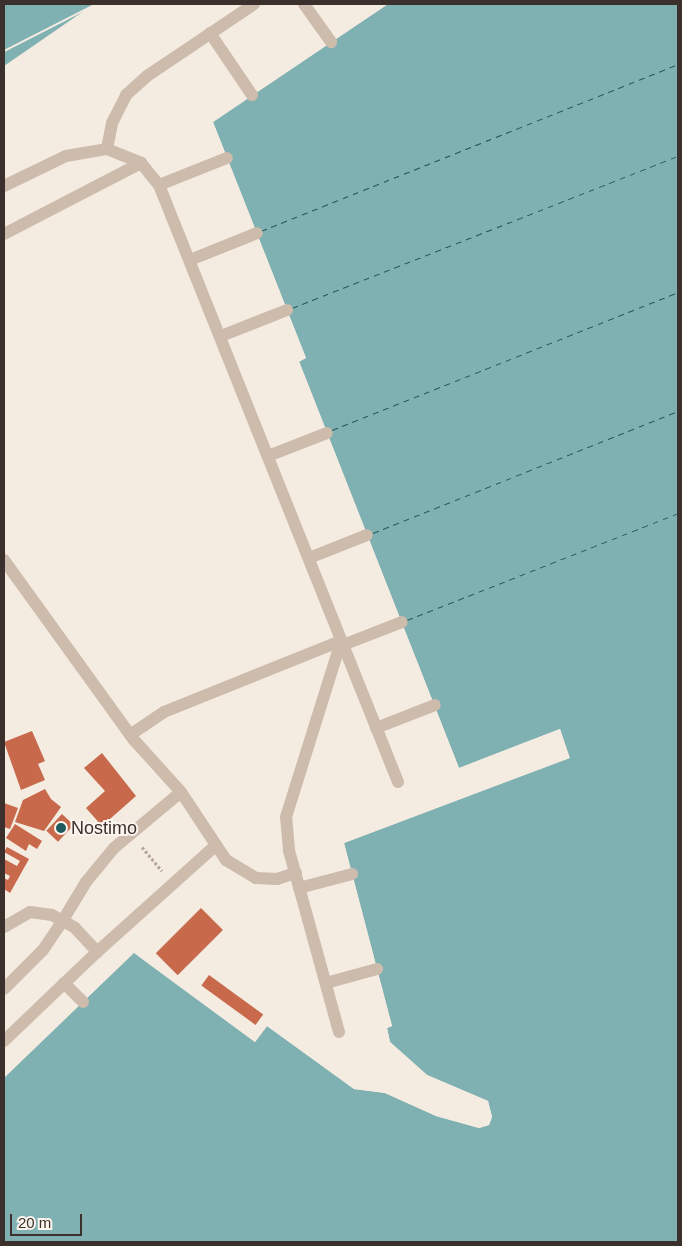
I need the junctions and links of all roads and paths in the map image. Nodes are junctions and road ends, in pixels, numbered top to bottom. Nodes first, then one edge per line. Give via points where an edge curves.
1 (254, 4) edge
2 (304, 4) edge
3 (210, 33) junction
4 (331, 42) dead end
5 (252, 96) dead end
6 (107, 149) junction
7 (227, 158) dead end
8 (141, 163) junction
9 (159, 185) junction
10 (4, 186) edge
11 (257, 233) dead end
12 (4, 234) edge
13 (190, 260) junction
14 (287, 310) dead end
15 (221, 336) junction
16 (327, 432) dead end
17 (268, 456) junction
18 (368, 535) dead end
19 (309, 558) junction
20 (4, 560) edge
21 (402, 622) dead end
22 (342, 643) junction
23 (435, 705) dead end
24 (376, 728) junction
25 (130, 735) junction
26 (398, 782) dead end
27 (180, 792) junction
28 (130, 833) junction
29 (216, 846) junction
30 (296, 874) junction
31 (352, 874) dead end
32 (173, 884) junction
33 (300, 888) junction
34 (63, 920) junction
35 (4, 927) edge
36 (97, 952) junction
37 (377, 969) dead end
38 (64, 983) junction
39 (326, 983) junction
40 (4, 989) edge
41 (83, 1002) dead end
42 (339, 1032) dead end
43 (4, 1041) edge

1 - 3 street
2 - 4 street
3 - 5 street
3 - 6 street via 146,76 126,95 112,123
6 - 8 street
6 - 10 street via 66,156
7 - 9 street
8 - 9 street
8 - 12 street
9 - 13 street
11 - 13 street
13 - 15 street
14 - 15 street
15 - 17 street
16 - 17 street
17 - 19 street
18 - 19 street
19 - 22 street
20 - 25 street
21 - 22 street
22 - 24 street
22 - 25 street via 164,712
22 - 30 street via 290,798 286,834
23 - 24 street
24 - 26 street
25 - 27 street
27 - 28 street
27 - 29 street
28 - 32 path
28 - 34 street via 100,863
29 - 30 street via 232,865 256,878 277,879
29 - 32 street
30 - 33 street
31 - 33 street
32 - 36 street
33 - 39 street
34 - 35 street via 41,912 30,912
34 - 36 street
34 - 40 street via 43,950
36 - 38 street
37 - 39 street
38 - 41 street
38 - 43 street
39 - 42 street

